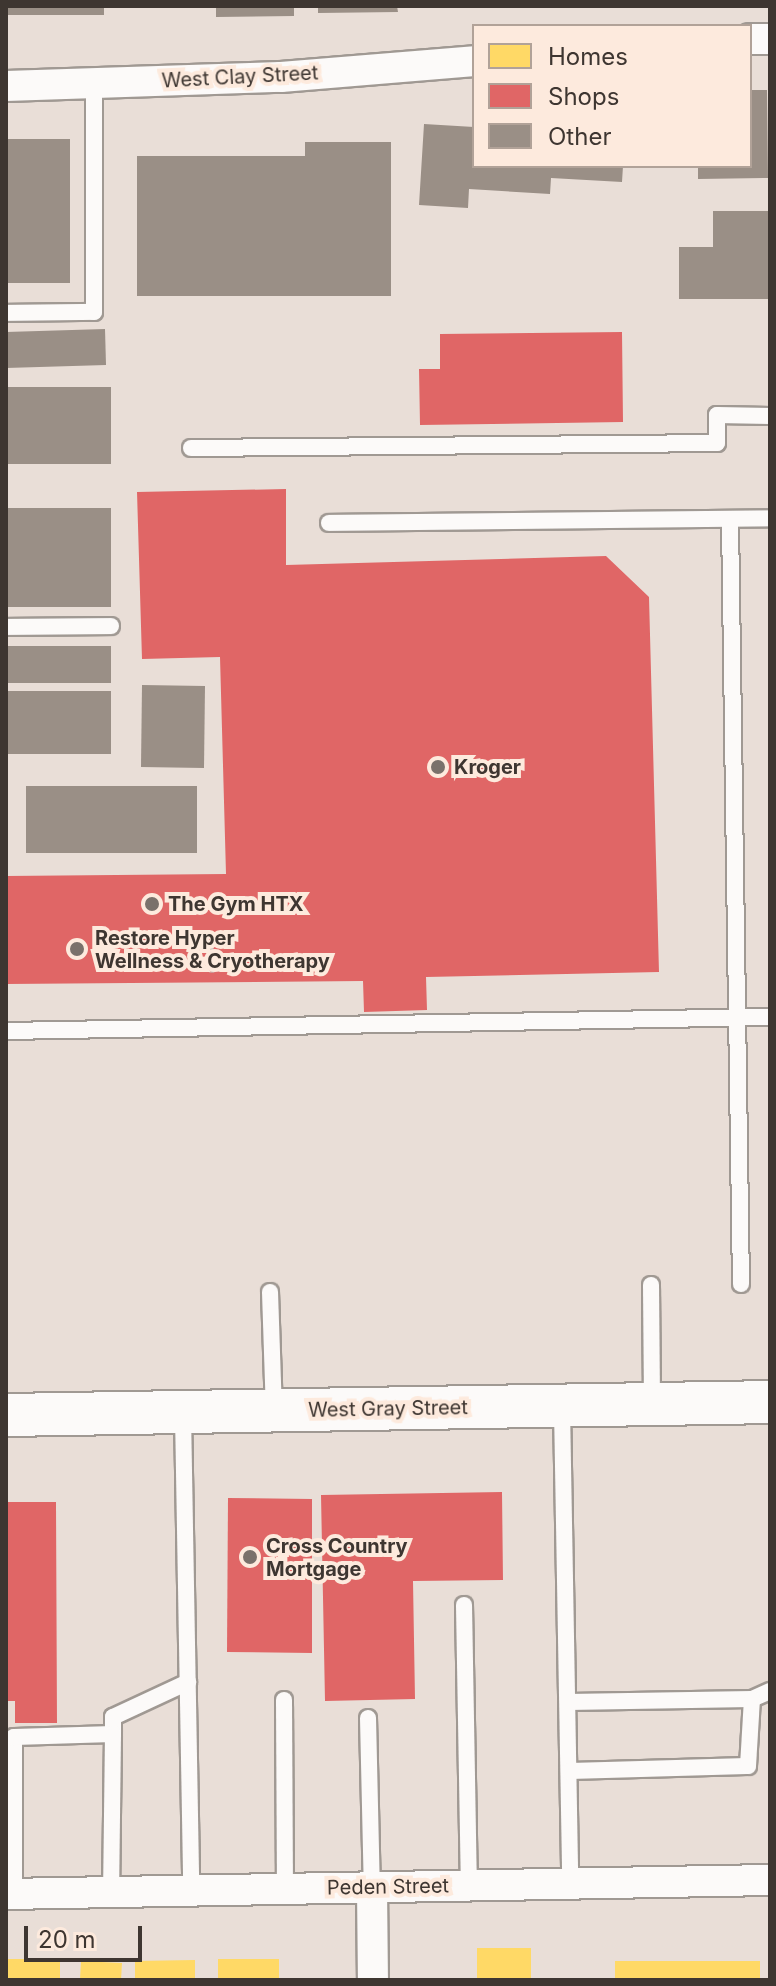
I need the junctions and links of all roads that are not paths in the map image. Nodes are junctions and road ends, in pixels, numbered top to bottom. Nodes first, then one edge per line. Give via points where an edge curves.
1 (472, 61) edge
2 (94, 83) junction
3 (6, 86) edge
4 (6, 313) edge
5 (770, 416) edge
6 (191, 448) dead end
7 (770, 518) edge
8 (730, 519) junction
9 (329, 523) dead end
10 (111, 626) dead end
11 (6, 627) edge
12 (737, 1017) junction
13 (770, 1017) edge
14 (6, 1031) edge
15 (741, 1284) dead end
16 (651, 1285) dead end
17 (270, 1292) dead end
18 (770, 1402) edge
19 (652, 1404) junction
20 (562, 1406) junction
21 (274, 1411) junction
22 (183, 1413) junction
23 (6, 1415) edge
24 (464, 1605) dead end
25 (188, 1682) junction
26 (770, 1691) edge
27 (752, 1699) junction
28 (284, 1700) dead end
29 (568, 1702) junction
30 (368, 1718) dead end
31 (113, 1734) junction
32 (569, 1771) junction
33 (770, 1880) edge
34 (570, 1883) junction
35 (469, 1886) junction
36 (372, 1888) junction
37 (285, 1889) junction
38 (191, 1891) junction
39 (111, 1892) junction
40 (10, 1894) edge
41 (373, 1980) edge

1 - 2 street, West Clay Street
2 - 3 street, West Clay Street
2 - 4 lane via 94,312
5 - 6 lane via 717,415 717,443
7 - 8 lane
8 - 9 lane
8 - 12 lane
10 - 11 lane
12 - 13 lane
12 - 14 lane
12 - 15 lane
16 - 19 lane
17 - 21 lane
18 - 19 main road, West Gray Street
19 - 20 main road, West Gray Street
20 - 21 main road, West Gray Street
20 - 29 lane
21 - 22 main road, West Gray Street
22 - 23 main road, West Gray Street
22 - 25 lane
24 - 35 lane
25 - 31 lane via 113,1717
25 - 38 lane
26 - 27 lane
27 - 29 lane
27 - 32 lane via 748,1766
28 - 37 lane
29 - 32 lane
30 - 36 lane
31 - 39 lane
31 - 40 lane via 14,1737
32 - 34 lane
33 - 34 street, Peden Street
34 - 35 street, Peden Street
35 - 36 street, Peden Street
36 - 37 street, Peden Street
36 - 41 street
37 - 38 street, Peden Street
38 - 39 street, Peden Street
39 - 40 street, Peden Street

